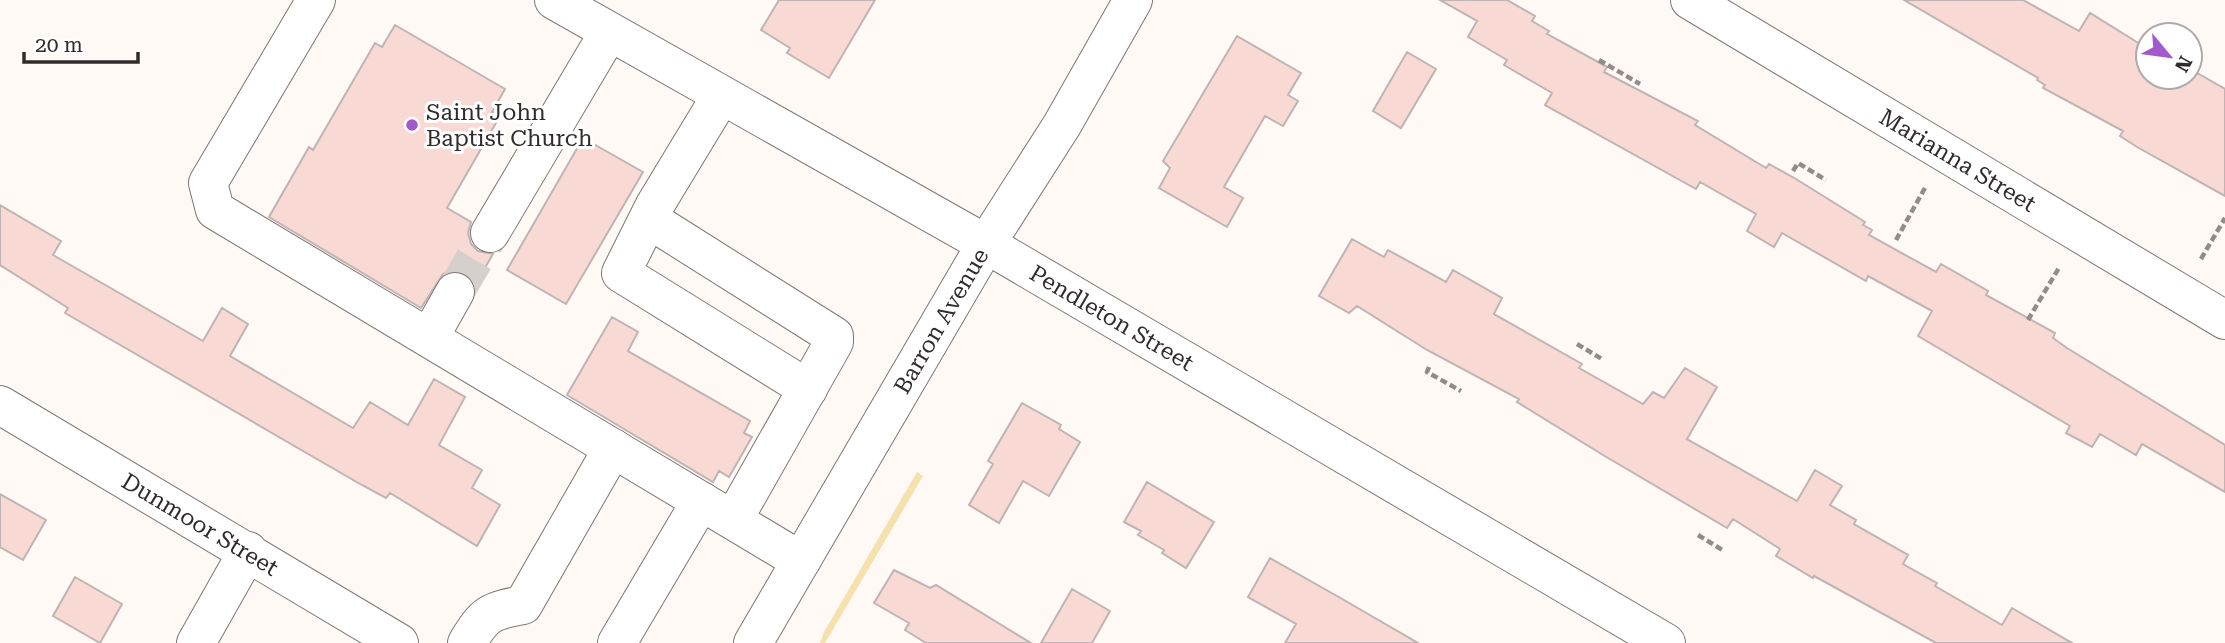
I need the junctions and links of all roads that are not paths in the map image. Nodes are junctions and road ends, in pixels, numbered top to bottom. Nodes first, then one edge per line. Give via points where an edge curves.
1 (316, 0) edge
2 (554, 0) edge
3 (1133, 0) edge
4 (1690, 0) edge
5 (609, 32) junction
6 (721, 96) junction
7 (651, 216) junction
8 (490, 233) tunnel mouth
9 (986, 244) junction
10 (455, 292) tunnel mouth
11 (2225, 320) edge
12 (429, 338) junction
13 (808, 389) junction
14 (0, 405) edge
15 (613, 448) junction
16 (701, 500) junction
17 (733, 520) junction
18 (248, 551) junction
19 (801, 561) junction
20 (196, 643) edge
21 (399, 643) edge
22 (467, 643) edge
23 (617, 643) edge
24 (753, 643) edge
25 (1666, 643) edge

1 - 12 main road via 208,183 209,193 215,210
2 - 5 main road, Pendleton Street
3 - 9 main road, Barron Avenue via 1062,125
4 - 11 main road, Marianna Street
5 - 6 main road, Pendleton Street
5 - 8 main road
6 - 7 main road
6 - 9 main road, Pendleton Street
7 - 13 main road via 658,225 830,331 834,342
7 - 13 main road via 621,266 625,278
9 - 19 main road, Barron Avenue
9 - 25 main road, Pendleton Street
10 - 12 main road
12 - 15 main road
13 - 17 main road
14 - 18 main road, Dunmoor Street
15 - 16 main road
15 - 22 main road via 523,605 496,608 487,614
16 - 17 main road
16 - 23 main road
17 - 19 main road
18 - 20 main road
18 - 21 main road, Dunmoor Street
19 - 24 main road, Barron Avenue

